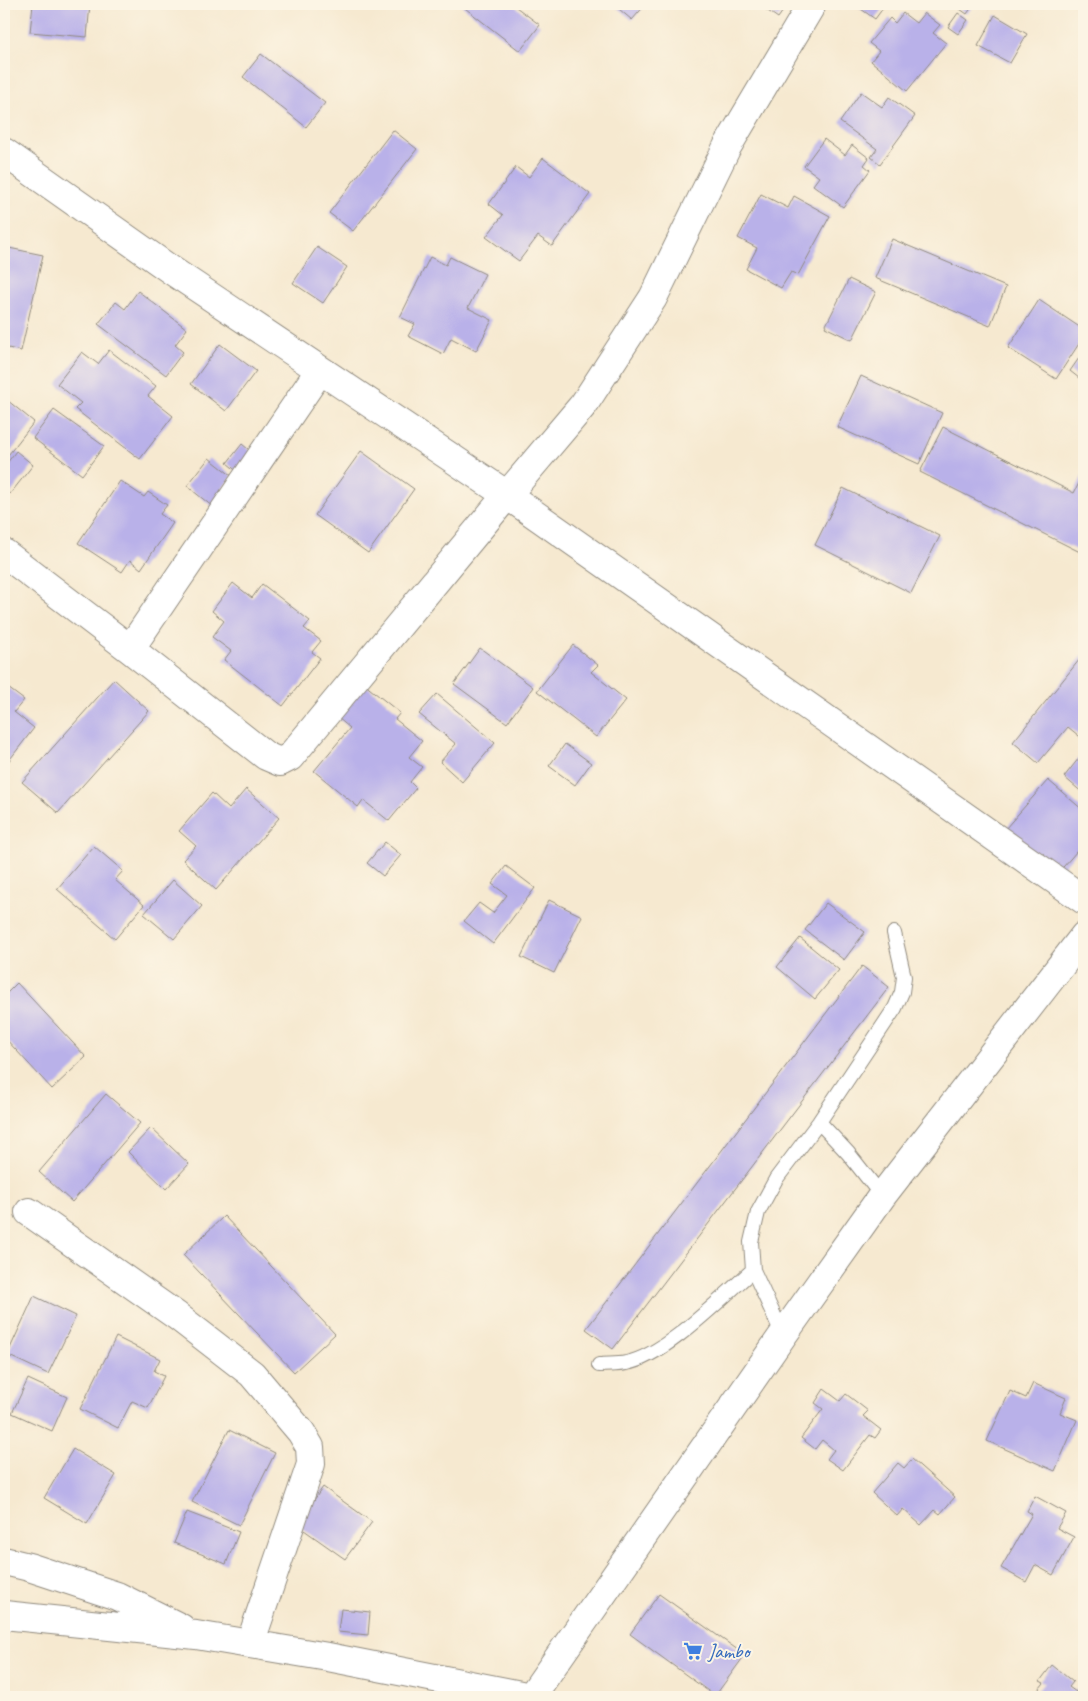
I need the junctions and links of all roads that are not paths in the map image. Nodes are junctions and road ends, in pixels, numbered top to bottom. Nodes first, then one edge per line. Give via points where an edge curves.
1 (812, 4) edge
2 (4, 152) edge
3 (320, 370) junction
4 (507, 495) junction
5 (4, 553) edge
6 (130, 649) junction
7 (1084, 900) edge
8 (894, 933) dead end
9 (1084, 936) edge
10 (819, 1122) junction
11 (882, 1196) junction
12 (29, 1212) dead end
13 (753, 1270) junction
14 (783, 1335) junction
15 (599, 1365) dead end
16 (4, 1562) edge
17 (4, 1615) edge
18 (196, 1635) junction
19 (250, 1644) junction
20 (531, 1697) edge

1 - 4 street via 726,147 653,298 584,404
2 - 3 street
3 - 4 street
3 - 6 street
4 - 6 street via 290,758 280,762 266,756
4 - 7 street
5 - 6 street
8 - 10 lane via 904,977 902,992
9 - 11 street
10 - 11 lane
10 - 13 lane via 776,1179 758,1212 751,1242
11 - 14 street
12 - 19 street via 177,1316 252,1374 310,1447 311,1464
13 - 14 lane
13 - 15 lane via 656,1351 627,1364
14 - 20 street
16 - 18 street via 118,1596
17 - 18 street
18 - 19 street
19 - 20 street

